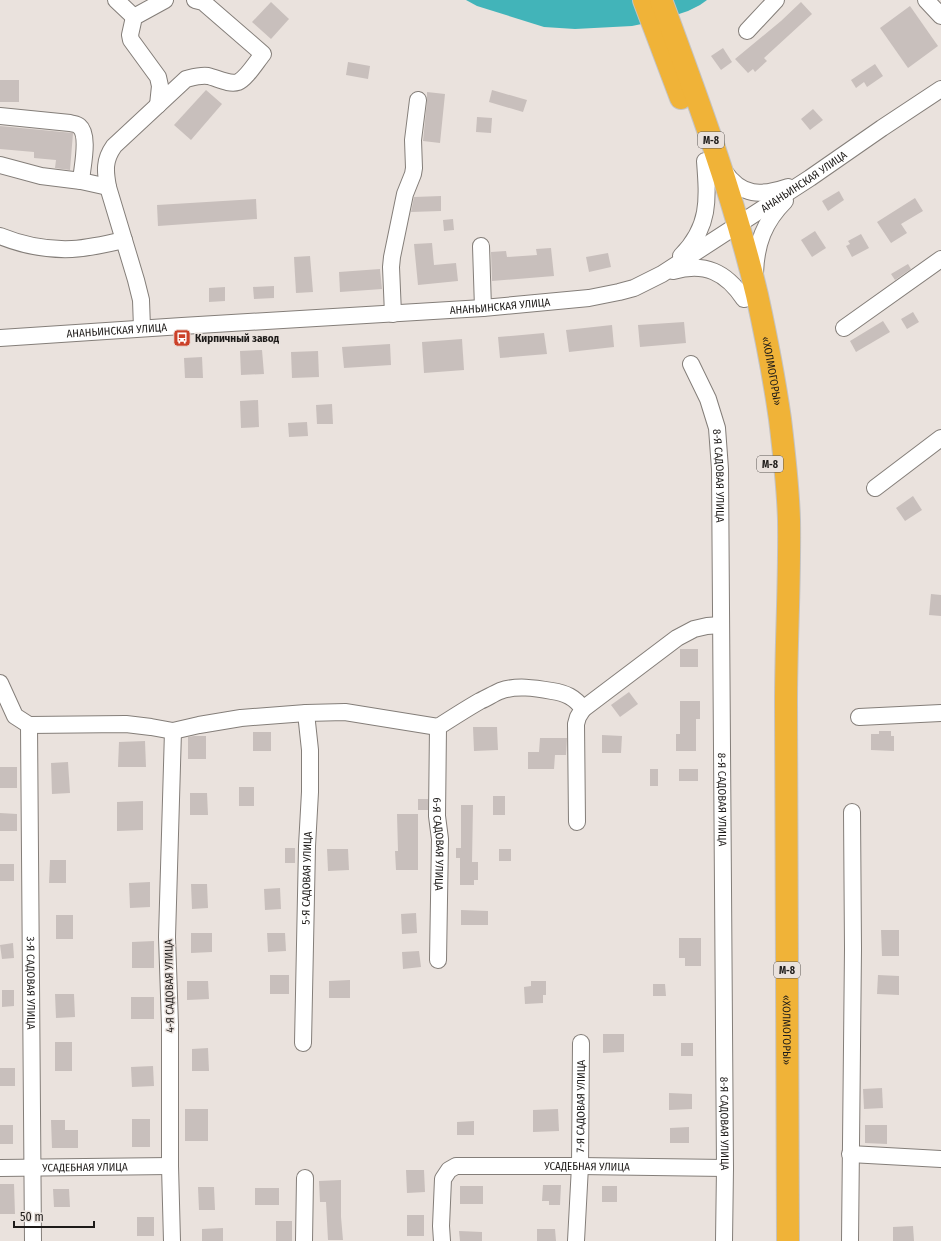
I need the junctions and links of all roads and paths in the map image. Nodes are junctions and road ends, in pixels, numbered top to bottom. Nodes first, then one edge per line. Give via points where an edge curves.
1 (116, 0) edge
2 (165, 0) edge
3 (194, 0) edge
4 (644, 0) edge
5 (661, 0) edge
6 (776, 0) edge
7 (926, 0) edge
8 (941, 16) edge
9 (134, 17) junction
10 (747, 31) dead end
11 (674, 58) junction
12 (941, 89) edge
13 (418, 100) dead end
14 (158, 105) junction
15 (0, 116) edge
16 (712, 162) junction
17 (0, 165) edge
18 (806, 180) junction
19 (81, 181) junction
20 (108, 187) junction
21 (732, 228) junction
22 (0, 236) edge
23 (124, 240) junction
24 (480, 246) dead end
25 (941, 259) edge
26 (662, 274) junction
27 (750, 296) junction
28 (483, 308) junction
29 (393, 314) junction
30 (142, 328) junction
31 (844, 328) dead end
32 (0, 338) edge
33 (691, 364) dead end
34 (941, 438) edge
35 (875, 488) dead end
36 (722, 625) junction
37 (0, 683) edge
38 (583, 709) junction
39 (306, 713) junction
40 (941, 713) edge
41 (859, 717) dead end
42 (29, 726) junction
43 (438, 727) junction
44 (174, 731) junction
45 (852, 812) dead end
46 (577, 822) dead end
47 (438, 960) dead end
48 (303, 1043) dead end
49 (580, 1043) dead end
50 (850, 1154) junction
51 (941, 1159) edge
52 (170, 1166) junction
53 (580, 1166) junction
54 (32, 1167) junction
55 (0, 1168) edge
56 (725, 1168) junction
57 (305, 1178) dead end
58 (33, 1241) edge
59 (172, 1241) edge
60 (304, 1241) edge
61 (442, 1241) edge
62 (576, 1241) edge
63 (724, 1241) edge
64 (788, 1241) edge
65 (850, 1241) edge

1 - 9 street
2 - 9 street
3 - 14 street via 203,2 263,54 238,82 195,76 186,79
4 - 11 highway, М-8
5 - 11 highway, М-8
6 - 10 street
7 - 8 street
9 - 14 street via 131,40 158,77
11 - 16 highway, «ХОЛМОГОРЫ» / М-8
12 - 18 street, АНАНЬИНСКАЯ УЛИЦА
13 - 29 street via 413,140 414,168 405,194 392,257
14 - 20 street via 114,146 109,154 106,164
15 - 19 street via 79,126 84,132 85,140
16 - 18 street via 732,182 751,193 774,192
16 - 21 highway, «ХОЛМОГОРЫ» / М-8
16 - 26 street via 702,226 694,242
17 - 19 street via 50,178
18 - 21 street, АНАНЬИНСКАЯ УЛИЦА
18 - 27 street via 776,210 765,228 759,242
19 - 20 street
20 - 23 street
21 - 26 street, АНАНЬИНСКАЯ УЛИЦА
21 - 27 highway, «ХОЛМОГОРЫ» / М-8
22 - 23 street via 44,248 72,249
23 - 30 street via 141,300
24 - 28 street
25 - 31 street
26 - 27 street via 692,267 708,269 726,278 737,290
26 - 28 street, АНАНЬИНСКАЯ УЛИЦА via 634,288 604,296
27 - 64 highway, «ХОЛМОГОРЫ» / М-8 via 776,516 786,699
28 - 29 street, АНАНЬИНСКАЯ УЛИЦА
29 - 30 street, АНАНЬИНСКАЯ УЛИЦА
30 - 32 street, АНАНЬИНСКАЯ УЛИЦА
33 - 36 street, 8-Я САДОВАЯ УЛИЦА via 713,414 719,443
34 - 35 street
36 - 38 street via 707,626 677,638
36 - 56 street, 8-Я САДОВАЯ УЛИЦА
37 - 42 street via 16,716
38 - 43 street via 578,701 555,691 516,688 500,691 488,697
38 - 46 street via 576,724
39 - 43 street via 345,712
39 - 44 street via 226,720
39 - 48 street, 5-Я САДОВАЯ УЛИЦА via 310,750 310,792
40 - 41 street
42 - 44 street via 126,724
42 - 54 street, 3-Я САДОВАЯ УЛИЦА
43 - 47 street, 6-Я САДОВАЯ УЛИЦА
44 - 52 street, 4-Я САДОВАЯ УЛИЦА via 167,937
45 - 50 street
49 - 53 street, 7-Я САДОВАЯ УЛИЦА
50 - 51 street
50 - 65 street
52 - 54 street, УСАДЕБНАЯ УЛИЦА
52 - 59 street, 4-Я САДОВАЯ УЛИЦА
53 - 56 street, УСАДЕБНАЯ УЛИЦА
53 - 61 street, УСАДЕБНАЯ УЛИЦА via 456,1166 449,1170 443,1179
53 - 62 street, 7-Я САДОВАЯ УЛИЦА
54 - 55 street, УСАДЕБНАЯ УЛИЦА
54 - 58 street, 3-Я САДОВАЯ УЛИЦА
56 - 63 street, 8-Я САДОВАЯ УЛИЦА
57 - 60 street

